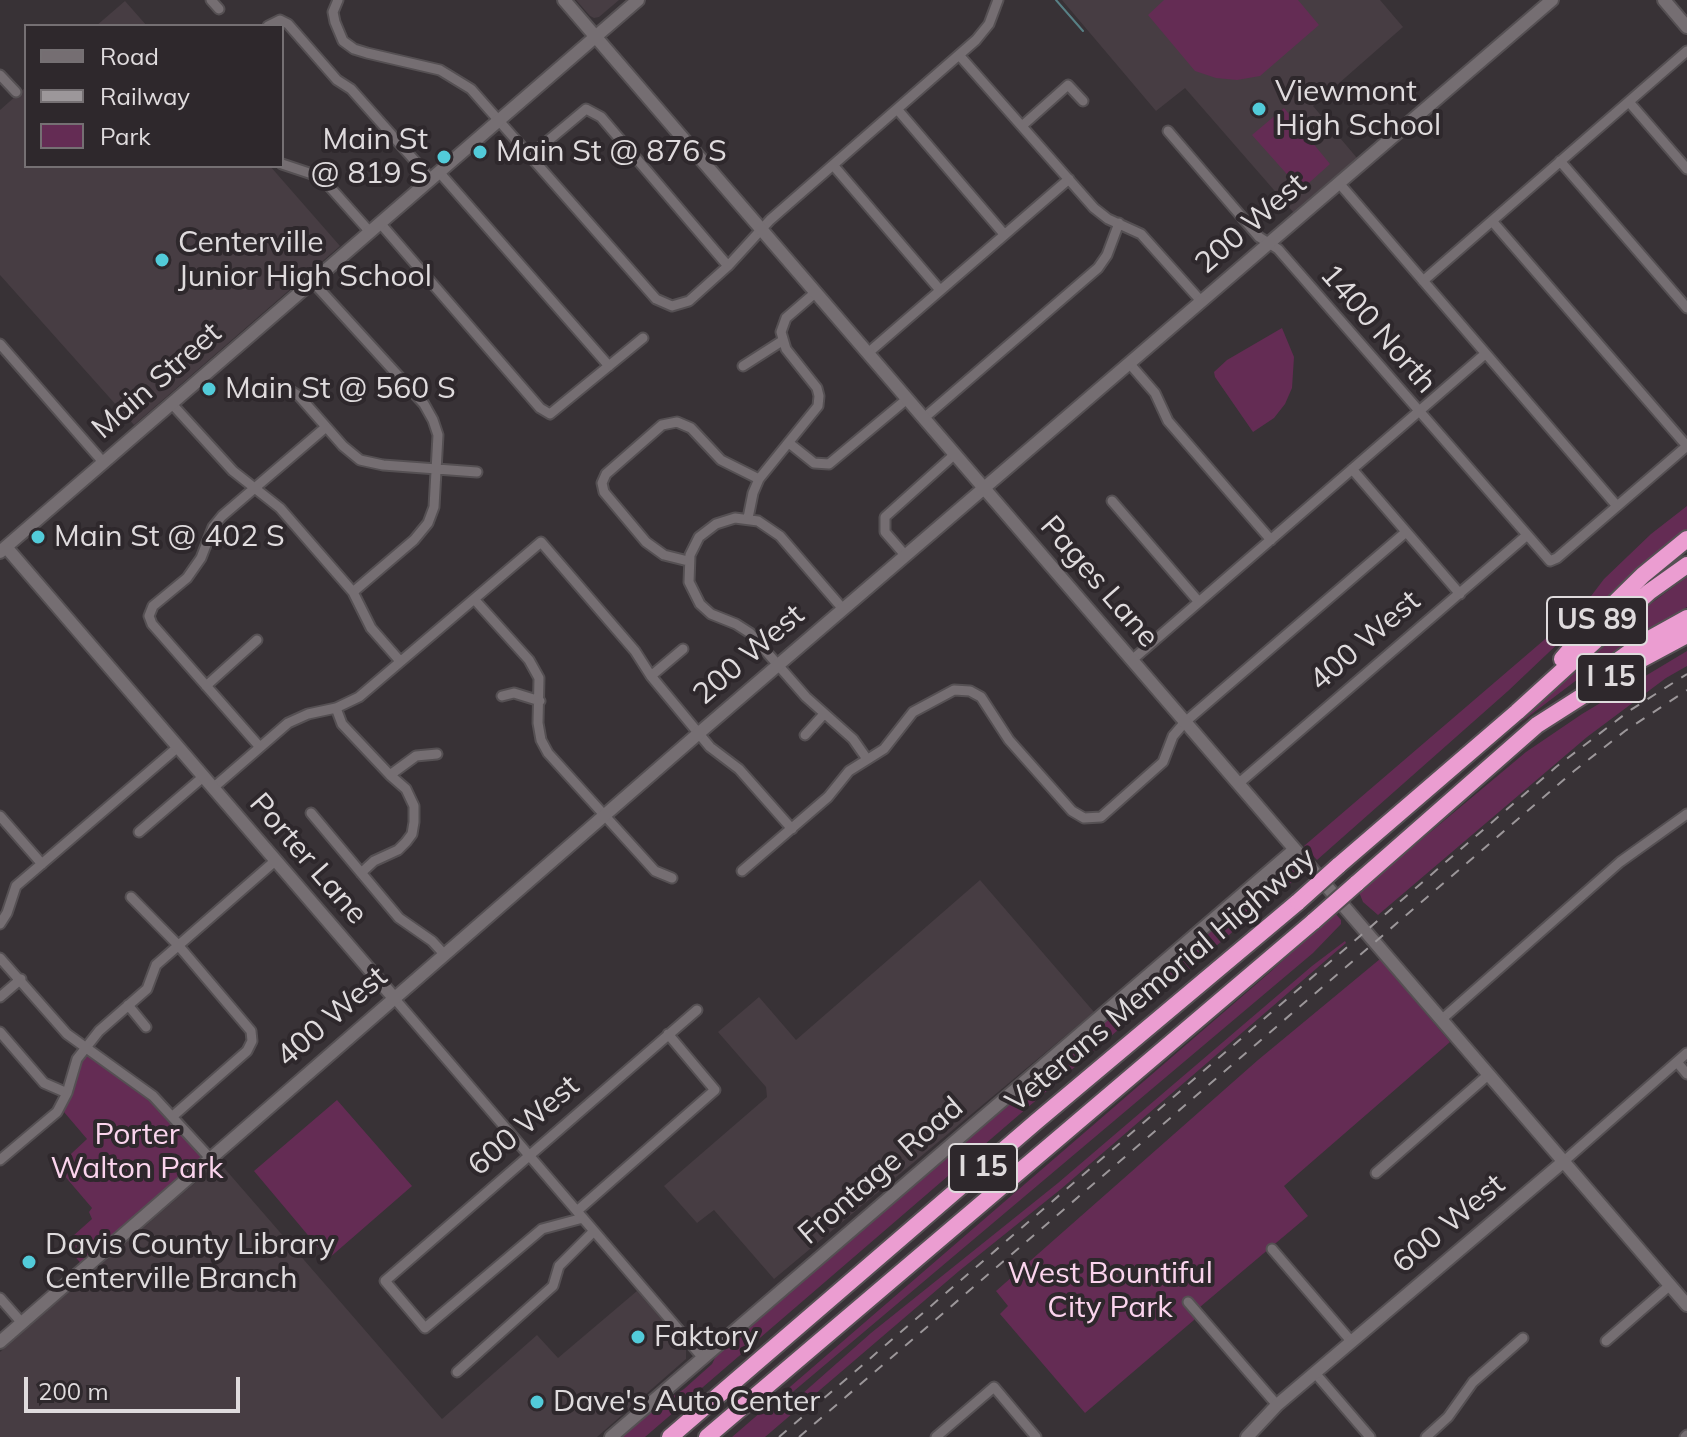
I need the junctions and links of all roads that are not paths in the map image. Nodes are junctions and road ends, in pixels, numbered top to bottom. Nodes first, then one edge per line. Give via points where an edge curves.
1 (211, 0) edge
2 (338, 0) edge
3 (564, 0) edge
4 (638, 0) edge
5 (998, 0) edge
6 (1552, 0) edge
7 (1664, 0) edge
8 (219, 9) dead end
9 (270, 24) edge
10 (1687, 27) edge
11 (596, 36) junction
12 (1687, 51) edge
13 (959, 55) junction
14 (0, 75) edge
15 (16, 92) dead end
16 (1083, 101) dead end
17 (1629, 102) junction
18 (897, 109) junction
19 (500, 120) junction
20 (1022, 126) junction
21 (1168, 131) dead end
22 (531, 155) junction
23 (1560, 161) junction
24 (284, 165) edge
25 (833, 165) junction
26 (1687, 169) edge
27 (435, 176) junction
28 (1069, 179) junction
29 (1339, 183) junction
30 (1492, 221) junction
31 (1119, 223) junction
32 (375, 227) junction
33 (761, 228) junction
34 (1004, 234) junction
35 (1269, 243) junction
36 (728, 266) junction
37 (312, 281) junction
38 (1423, 281) junction
39 (940, 290) junction
40 (816, 292) junction
41 (1201, 301) junction
42 (1687, 308) edge
43 (643, 338) dead end
44 (782, 341) junction
45 (0, 344) edge
46 (868, 353) junction
47 (1485, 354) junction
48 (1129, 363) junction
49 (609, 366) junction
50 (743, 366) dead end
51 (283, 386) dead end
52 (907, 399) junction
53 (172, 404) junction
54 (1419, 412) junction
55 (924, 418) junction
56 (326, 427) junction
57 (789, 443) junction
58 (1687, 446) edge
59 (955, 454) junction
60 (103, 462) junction
61 (438, 469) junction
62 (1352, 469) junction
63 (477, 472) dead end
64 (759, 479) junction
65 (254, 488) junction
66 (984, 488) junction
67 (1112, 501) dead end
68 (1617, 506) junction
69 (748, 518) junction
70 (1406, 532) junction
71 (1526, 536) junction
72 (1687, 539) edge
73 (1271, 540) junction
74 (2, 546) edge
75 (905, 555) junction
76 (688, 561) junction
77 (1687, 565) edge
78 (353, 592) junction
79 (1460, 594) junction
80 (474, 599) junction
81 (1199, 602) junction
82 (843, 609) junction
83 (1687, 618) edge
84 (1687, 635) edge
85 (257, 640) dead end
86 (683, 649) dead end
87 (1132, 660) junction
88 (400, 661) junction
89 (777, 665) junction
90 (651, 676) junction
91 (206, 686) junction
92 (502, 696) dead end
93 (540, 701) junction
94 (336, 708) junction
95 (1517, 712) junction
96 (824, 714) junction
97 (1185, 722) junction
98 (1537, 725) junction
99 (699, 733) junction
100 (805, 735) dead end
101 (259, 746) junction
102 (178, 747) junction
103 (437, 754) dead end
104 (867, 759) junction
105 (390, 775) junction
106 (203, 777) junction
107 (1238, 784) junction
108 (213, 788) junction
109 (311, 813) dead end
110 (1687, 814) edge
111 (0, 816) edge
112 (603, 816) junction
113 (792, 829) junction
114 (139, 832) dead end
115 (1294, 850) junction
116 (275, 861) junction
117 (42, 864) junction
118 (742, 871) dead end
119 (361, 873) junction
120 (672, 878) dead end
121 (131, 897) dead end
122 (0, 924) edge
123 (178, 945) junction
124 (444, 954) junction
125 (0, 958) edge
126 (21, 979) junction
127 (0, 997) edge
128 (394, 998) junction
129 (128, 1005) junction
130 (697, 1010) dead end
131 (1441, 1020) junction
132 (146, 1027) dead end
133 (0, 1032) edge
134 (668, 1034) junction
135 (85, 1049) junction
136 (1687, 1053) edge
137 (1677, 1062) junction
138 (1687, 1074) edge
139 (1488, 1075) junction
140 (67, 1093) junction
141 (173, 1116) junction
142 (0, 1145) edge
143 (529, 1155) junction
144 (4, 1157) edge
145 (209, 1157) junction
146 (1563, 1162) junction
147 (1376, 1173) dead end
148 (580, 1214) junction
149 (594, 1231) junction
150 (1272, 1249) dead end
151 (1669, 1286) junction
152 (0, 1298) edge
153 (1188, 1302) dead end
154 (1687, 1305) edge
155 (22, 1323) junction
156 (1523, 1338) dead end
157 (1351, 1341) junction
158 (1606, 1341) dead end
159 (0, 1342) edge
160 (703, 1358) junction
161 (457, 1372) dead end
162 (1315, 1373) junction
163 (1277, 1405) junction
164 (1428, 1436) edge
165 (611, 1437) edge
166 (670, 1437) edge
167 (707, 1437) edge
168 (936, 1437) edge
169 (1036, 1437) edge
170 (1247, 1437) edge
171 (1370, 1437) edge

1 - 8 street
2 - 19 street via 333,12 343,41 354,49 457,78
3 - 11 street, Pages Lane
4 - 11 street, Main Street
5 - 13 street via 985,30
6 - 29 street, 200 West
7 - 10 street
9 - 27 street via 288,24
11 - 19 street, Main Street
11 - 33 street, Pages Lane
12 - 17 street
13 - 18 street
13 - 20 street
14 - 15 street
16 - 20 street via 1068,85
17 - 23 street
17 - 26 street
18 - 25 street
18 - 34 street
19 - 22 street
19 - 27 street, Main Street
20 - 28 street
21 - 35 street, 1400 North
22 - 36 street via 656,299 672,306 689,301
22 - 36 street via 586,109 601,117
23 - 30 street
23 - 42 street
24 - 32 street via 321,177
25 - 33 street
25 - 39 street
27 - 32 street, Main Street
27 - 49 street
28 - 31 street via 1098,212
28 - 34 street
29 - 35 street, 200 West
29 - 38 street
30 - 38 street
30 - 58 street
31 - 41 street via 1146,238
31 - 55 street via 1098,268
32 - 37 street, Main Street
32 - 49 street via 550,414
33 - 36 street
33 - 40 street, Pages Lane
34 - 39 street
35 - 41 street, 200 West
35 - 54 street, 1400 North
37 - 53 street, Main Street
37 - 61 street via 424,404 438,435
38 - 47 street
39 - 46 street
40 - 44 street via 786,318
40 - 46 street, Pages Lane
41 - 48 street, 200 West
43 - 49 street
44 - 50 street
44 - 57 street via 819,396 816,410
45 - 60 street
46 - 52 street, Pages Lane
47 - 54 street
47 - 68 street
48 - 66 street, 200 West
48 - 73 street via 1155,393 1168,421
51 - 56 street
52 - 55 street, Pages Lane
52 - 57 street via 829,464 814,463
53 - 60 street, Main Street
53 - 65 street
54 - 62 street
54 - 71 street, 1400 North
55 - 59 street, Pages Lane
56 - 61 street via 360,460
56 - 65 street
57 - 64 street
58 - 68 street
59 - 66 street, Pages Lane
59 - 75 street via 885,517 885,532
60 - 74 street, Main Street
61 - 63 street
61 - 78 street via 428,523
62 - 70 street
62 - 73 street
64 - 69 street
64 - 76 street via 721,460 691,428 677,422 662,425 606,474 605,495 646,542 664,555
65 - 78 street via 280,508
65 - 91 street via 222,516 187,578 153,606 149,616
66 - 75 street, 200 West
66 - 87 street, Pages Lane
67 - 81 street
68 - 71 street, 1400 North via 1550,561
69 - 76 street via 710,527
69 - 82 street via 780,536
70 - 79 street
70 - 97 street
71 - 79 street, 400 West
72 - 95 highway, US 89 via 1585,632
73 - 81 street
74 - 102 street, Porter Lane
75 - 82 street, 200 West
76 - 89 street via 689,582 700,604 746,630
77 - 95 highway, Veterans Memorial Highway / I 15 via 1649,592
78 - 88 street via 371,628
79 - 107 street, 400 West
80 - 88 street
80 - 90 street via 541,542
80 - 93 street via 529,660 539,678
81 - 87 street
82 - 89 street, 200 West
83 - 98 highway, US 89 via 1609,666
84 - 98 highway, Veterans Memorial Highway / I 15
85 - 91 street
86 - 90 street
87 - 97 street, Pages Lane
88 - 94 street via 359,697
89 - 96 street
89 - 99 street, 200 West
90 - 99 street
91 - 101 street
92 - 93 street via 514,693
93 - 112 street via 538,723 548,753
94 - 101 street via 288,723
94 - 105 street via 342,724
95 - 166 highway, Veterans Memorial Highway / I 15, bridge
96 - 100 street
96 - 104 street
97 - 104 street via 1160,765 1104,815 1089,819 1068,807 1009,740 983,700 970,691 952,690 917,709 888,745
97 - 107 street, Pages Lane
98 - 167 highway, Veterans Memorial Highway / I 15, bridge
99 - 112 street, 400 West
99 - 113 street
101 - 108 street
102 - 106 street, Porter Lane
102 - 117 street
103 - 105 street via 416,756
104 - 113 street
105 - 119 street via 406,789 414,806 412,834 398,850
106 - 108 street, Porter Lane
106 - 114 street
107 - 115 street, Pages Lane
108 - 116 street, Porter Lane
109 - 119 street
110 - 131 street via 1620,862
111 - 117 street
112 - 120 street via 655,871
112 - 124 street, 400 West
113 - 118 street
115 - 131 street, Pages Lane
115 - 160 street, Frontage Road
116 - 123 street
116 - 128 street, Porter Lane
117 - 122 street via 16,886
119 - 124 street via 399,918
121 - 123 street
123 - 129 street via 156,965 147,989
123 - 141 street via 245,1022 252,1041
124 - 128 street, 400 West
125 - 126 street
126 - 127 street
126 - 135 street
128 - 143 street, Porter Lane
128 - 145 street, 400 West
129 - 132 street
129 - 135 street
130 - 134 street, 600 West
131 - 139 street, Pages Lane
133 - 140 street via 44,1083
134 - 143 street, 600 West
134 - 148 street via 715,1090
135 - 140 street via 73,1066
135 - 141 street
136 - 137 street, 600 West
137 - 138 street
137 - 146 street, 600 West
139 - 146 street, Pages Lane
139 - 147 street
140 - 144 street via 57,1112
141 - 145 street
142 - 144 street
143 - 148 street, Porter Lane
143 - 148 street, 600 West via 385,1281 425,1328 542,1229
145 - 155 street, 400 West
146 - 151 street, Pages Lane
146 - 157 street, 600 West
148 - 149 street, Porter Lane
149 - 160 street, Porter Lane
149 - 161 street via 559,1266 553,1286
150 - 157 street
151 - 154 street, Pages Lane
151 - 158 street
152 - 155 street
153 - 163 street
155 - 159 street, 400 West
156 - 164 street via 1473,1382
157 - 162 street, 600 West
160 - 165 street, Frontage Road
162 - 163 street, 600 West
162 - 171 street
163 - 170 street, 600 West
168 - 169 street via 994,1387

